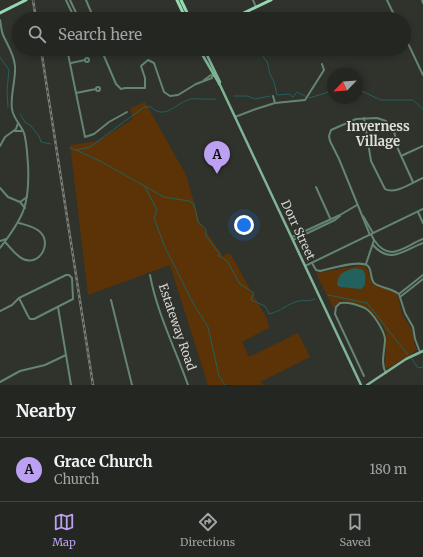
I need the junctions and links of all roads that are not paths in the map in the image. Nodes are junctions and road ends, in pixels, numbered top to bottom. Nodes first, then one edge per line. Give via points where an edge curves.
1 (26, 0) edge
2 (66, 0) edge
3 (70, 0) edge
4 (86, 0) edge
5 (177, 0) edge
6 (181, 0) edge
7 (253, 0) edge
8 (271, 0) edge
9 (387, 0) edge
10 (422, 0) edge
11 (423, 3) edge
12 (256, 7) junction
13 (73, 11) joint
14 (91, 12) edge
15 (183, 12) edge
16 (187, 12) edge
17 (246, 12) edge
18 (393, 12) edge
19 (0, 13) edge
20 (0, 19) edge
21 (411, 48) edge
22 (12, 54) edge
23 (13, 56) edge
24 (68, 56) edge
25 (104, 56) edge
26 (203, 56) edge
27 (207, 56) edge
28 (85, 60) dead end
29 (70, 63) junction
30 (322, 64) dead end
31 (422, 69) edge
32 (423, 75) edge
33 (213, 76) junction
34 (219, 84) junction
35 (96, 89) dead end
36 (76, 93) junction
37 (273, 96) dead end
38 (275, 104) junction
39 (127, 112) dead end
40 (235, 117) junction
41 (364, 118) junction
42 (18, 123) junction
43 (14, 131) junction
44 (23, 131) junction
45 (0, 146) edge
46 (423, 146) edge
47 (401, 156) junction
48 (423, 178) edge
49 (413, 182) junction
50 (0, 188) edge
51 (316, 188) dead end
52 (28, 197) junction
53 (20, 202) junction
54 (357, 205) junction
55 (25, 208) junction
56 (423, 209) edge
57 (418, 212) junction
58 (331, 220) junction
59 (19, 223) junction
60 (423, 223) edge
61 (371, 234) junction
62 (8, 238) junction
63 (292, 238) junction
64 (423, 239) edge
65 (374, 240) junction
66 (0, 241) edge
67 (5, 242) junction
68 (423, 243) edge
69 (373, 245) junction
70 (0, 248) edge
71 (312, 262) junction
72 (366, 264) junction
73 (305, 266) junction
74 (150, 274) dead end
75 (423, 275) edge
76 (423, 279) edge
77 (400, 294) junction
78 (19, 298) junction
79 (400, 298) junction
80 (111, 300) dead end
81 (58, 307) junction
82 (0, 311) edge
83 (339, 323) junction
84 (333, 326) junction
85 (422, 351) edge
86 (66, 355) junction
87 (360, 368) junction
88 (354, 371) junction
89 (386, 373) junction
90 (364, 376) dead end
91 (0, 382) edge
92 (70, 385) edge
93 (132, 385) edge
94 (188, 385) edge
95 (361, 385) edge
96 (367, 385) edge

1 - 19 main road
2 - 13 street
3 - 13 street
4 - 14 street
5 - 15 main road
6 - 16 main road
7 - 12 street
8 - 12 main road
9 - 18 street
10 - 11 street
12 - 17 main road
19 - 20 street
20 - 22 street via 3,35
21 - 31 street
23 - 42 street via 15,76 12,108
24 - 29 street
25 - 33 street via 116,84 121,89 145,88 141,66 148,60 154,63 168,96 174,97
26 - 33 main road, Dorr Street
27 - 34 main road, Dorr Street
28 - 29 street
29 - 36 street
30 - 38 street via 324,70 305,100
31 - 32 street
33 - 34 main road, Dorr Street
34 - 40 main road, Dorr Street
35 - 36 street
36 - 39 street via 85,137
37 - 38 street
38 - 40 street
40 - 63 main road, Dorr Street
41 - 47 street via 377,118 391,126
41 - 49 street via 371,161 383,187 395,191
41 - 54 street via 348,121 335,127 330,133 330,141
42 - 43 street
42 - 44 street
43 - 44 street
43 - 45 street via 5,137
44 - 52 street via 29,181
46 - 47 street
47 - 49 street
48 - 49 street
50 - 53 street via 11,199
51 - 58 street
52 - 53 street
52 - 55 street
53 - 55 street
54 - 58 street
54 - 61 street
55 - 59 street
56 - 57 street
57 - 60 street
57 - 61 street
58 - 63 street
59 - 62 street
59 - 67 street via 39,231 45,242 44,252 35,259 26,260
61 - 65 street
61 - 71 street
62 - 66 street
62 - 67 street
63 - 73 main road, Dorr Street
64 - 65 street via 392,252 382,250
65 - 69 street
67 - 70 street
68 - 69 street via 391,256 381,253
69 - 72 street
71 - 72 street via 316,270 320,271 358,263
71 - 73 street
72 - 77 street via 377,285
73 - 84 main road, Dorr Street
74 - 94 street, Estateway Road via 161,318
75 - 77 street
76 - 79 street
77 - 79 street
78 - 81 street via 32,319
78 - 81 street via 67,274 73,286 73,299
78 - 82 street
79 - 85 street
80 - 93 street
81 - 86 street
83 - 84 street
83 - 87 street
83 - 89 street via 335,310 340,303 358,306 369,312 384,332 383,366
84 - 88 main road, Dorr Street
85 - 89 main road
86 - 91 street via 45,365 20,371
86 - 92 street
87 - 88 street
87 - 90 street
88 - 95 main road, Dorr Street
89 - 96 main road

